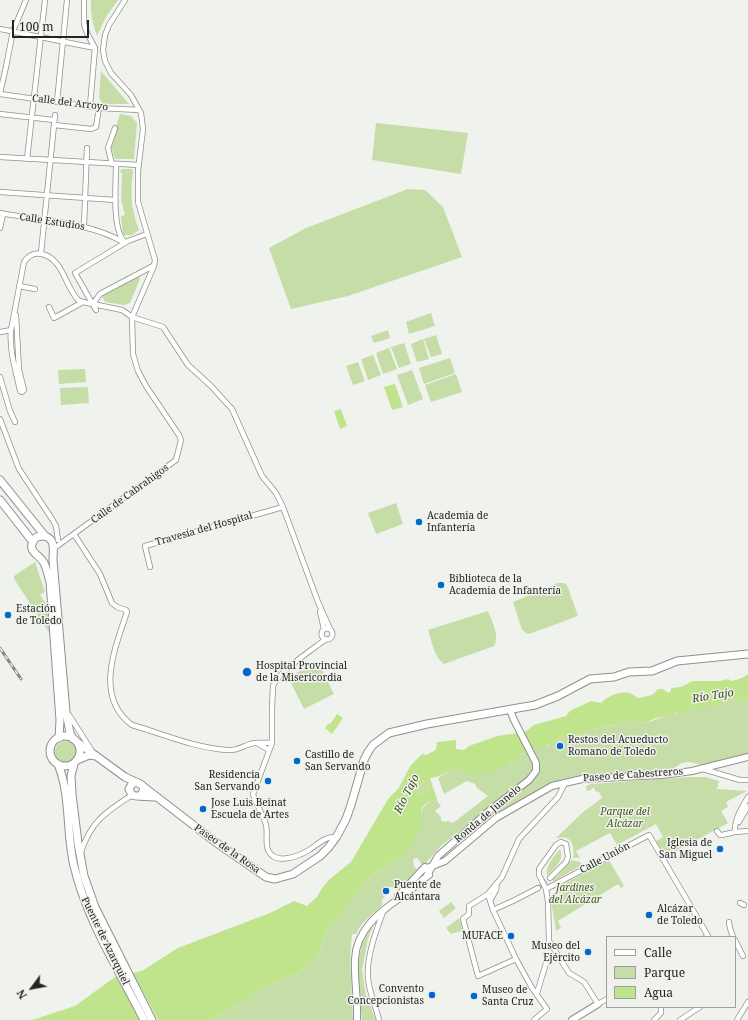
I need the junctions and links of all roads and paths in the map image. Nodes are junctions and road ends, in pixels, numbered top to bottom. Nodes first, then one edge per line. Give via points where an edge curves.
1 (26, 0) edge
2 (46, 0) edge
3 (67, 0) edge
4 (84, 0) edge
5 (125, 0) edge
6 (0, 29) edge
7 (13, 31) junction
8 (41, 38) junction
9 (62, 42) junction
10 (95, 48) junction
11 (0, 93) edge
12 (33, 99) junction
13 (57, 102) junction
14 (90, 106) junction
15 (99, 108) junction
16 (139, 110) junction
17 (0, 114) edge
18 (55, 115) dead end
19 (30, 118) junction
20 (54, 123) junction
21 (115, 128) dead end
22 (88, 148) dead end
23 (0, 157) edge
24 (26, 159) junction
25 (50, 160) junction
26 (87, 163) junction
27 (114, 164) junction
28 (139, 165) junction
29 (0, 192) edge
30 (46, 195) junction
31 (85, 198) junction
32 (115, 200) junction
33 (2, 214) edge
34 (45, 220) junction
35 (84, 226) junction
36 (0, 228) edge
37 (147, 234) junction
38 (125, 244) junction
39 (40, 253) junction
40 (154, 266) junction
41 (19, 286) junction
42 (35, 289) dead end
43 (17, 298) junction
44 (83, 302) junction
45 (93, 304) junction
46 (49, 308) dead end
47 (96, 310) dead end
48 (132, 317) junction
49 (11, 330) junction
50 (0, 332) edge
51 (0, 377) edge
52 (0, 419) edge
53 (15, 422) dead end
54 (0, 480) edge
55 (0, 500) edge
56 (283, 507) junction
57 (45, 536) junction
58 (72, 536) junction
59 (32, 542) junction
60 (54, 545) junction
61 (39, 557) junction
62 (150, 567) dead end
63 (318, 602) junction
64 (324, 629) junction
65 (330, 629) junction
66 (324, 638) junction
67 (748, 654) edge
68 (510, 710) junction
69 (66, 712) junction
70 (59, 738) junction
71 (75, 740) junction
72 (257, 743) junction
73 (272, 743) junction
74 (268, 750) junction
75 (96, 755) junction
76 (748, 757) edge
77 (76, 762) junction
78 (58, 764) junction
79 (701, 768) junction
80 (125, 777) junction
81 (748, 780) edge
82 (136, 782) junction
83 (565, 783) junction
84 (144, 787) junction
85 (131, 792) junction
86 (142, 795) junction
87 (154, 797) junction
88 (748, 797) edge
89 (748, 806) edge
90 (735, 829) junction
91 (748, 831) edge
92 (717, 832) dead end
93 (336, 838) junction
94 (80, 856) junction
95 (438, 856) junction
96 (445, 861) junction
97 (433, 866) junction
98 (422, 870) junction
99 (426, 876) junction
100 (550, 878) tunnel mouth
101 (497, 883) junction
102 (538, 888) tunnel mouth
103 (546, 889) junction
104 (489, 892) junction
105 (494, 894) junction
106 (395, 901) junction
107 (490, 901) junction
108 (493, 910) junction
109 (383, 911) junction
110 (729, 922) dead end
111 (707, 936) edge
112 (733, 936) edge
113 (736, 942) edge
114 (114, 953) junction
115 (743, 956) dead end
116 (516, 959) junction
117 (547, 960) dead end
118 (537, 993) junction
119 (606, 1000) edge
120 (748, 1002) edge
121 (598, 1004) junction
122 (661, 1008) edge
123 (698, 1008) edge
124 (144, 1020) edge
125 (152, 1020) edge
126 (358, 1020) edge
127 (379, 1020) edge
128 (534, 1020) edge
129 (572, 1020) edge
130 (654, 1020) edge
131 (680, 1020) edge
132 (737, 1020) edge

1 - 7 street
2 - 8 street
3 - 9 street
4 - 10 street via 84,24
5 - 16 street via 107,30 103,50 105,61 112,73 131,95
6 - 7 street
7 - 8 street
7 - 11 street
8 - 9 street
8 - 12 street
9 - 10 street
9 - 13 street
10 - 14 street
11 - 12 street, Calle del Arroyo
12 - 13 street, Calle del Arroyo
12 - 19 street
13 - 14 street, Calle del Arroyo
14 - 15 street, Calle del Arroyo
15 - 16 street, Calle del Arroyo
15 - 20 street via 96,127 91,129
16 - 28 street via 143,129
17 - 19 street
18 - 20 street
19 - 20 street
19 - 24 street
20 - 25 street
21 - 27 street via 108,148
22 - 26 street
23 - 24 street
24 - 25 street
25 - 26 street
25 - 30 street
26 - 27 street
26 - 31 street
27 - 28 street
27 - 32 street
28 - 37 street via 138,202
29 - 30 street
30 - 31 street
30 - 34 street
31 - 32 street
31 - 35 street
32 - 38 street via 120,237
33 - 34 street, Calle Estudios
33 - 36 street
34 - 35 street, Calle Estudios
34 - 39 street
35 - 38 street, Calle Estudios
37 - 38 street
37 - 40 street via 155,260
38 - 45 street via 75,273
39 - 41 street via 32,254 24,262
39 - 44 street via 55,261 75,297
40 - 45 street via 100,294
40 - 48 street
41 - 42 street
41 - 43 street
43 - 49 street
43 - 49 street via 19,370 24,390 22,392 13,362
44 - 45 street
44 - 46 street via 54,318
45 - 47 street
45 - 48 street via 122,310
48 - 56 street via 163,328 188,365 232,409 262,476 276,493
48 - 58 street, Calle de Cabrahigos via 132,346 138,371 179,435 179,450 176,460
49 - 50 street
51 - 53 street
52 - 60 street via 19,469 56,526
54 - 57 main road
55 - 59 main road
56 - 62 street, Travesía del Hospital via 146,546
56 - 63 street
57 - 59 main road via 38,537
57 - 60 main road
58 - 60 street, Calle de Cabrahigos
58 - 60 street
58 - 72 street via 100,574 112,603 127,612 110,669 112,697 124,719 132,725 200,746 239,750
59 - 61 main road via 33,552
60 - 61 main road via 49,556
60 - 69 main road, Paseo de la Rosa
61 - 70 main road via 44,561 50,582 60,720
63 - 64 street
63 - 65 street
64 - 65 street
64 - 66 street
65 - 66 street via 332,637
66 - 73 street via 275,682
67 - 68 main road, Paseo de la Rosa via 677,661 652,671 590,679 552,699
68 - 93 main road, Paseo de la Rosa via 398,730 380,739 364,760 351,805
68 - 95 street, Ronda de Juanelo via 535,760 536,769 529,780
69 - 71 main road, Paseo de la Rosa via 70,733
69 - 75 street, Paseo de la Rosa
70 - 71 main road
70 - 78 main road via 50,749 52,758
71 - 75 main road, Paseo de la Rosa
71 - 77 main road via 80,751
72 - 73 street
72 - 74 street
73 - 74 street
74 - 93 street via 253,794 266,826 268,849 271,854 283,859 310,850 330,837
75 - 77 main road via 89,755
75 - 80 main road, Paseo de la Rosa
76 - 79 street, Paseo de Cabestreros
77 - 78 main road via 66,766
77 - 94 main road, Puente de Azarquiel via 71,776
78 - 114 main road, Puente de Azarquiel via 63,777 70,845 79,886 89,913
79 - 81 street
79 - 83 street, Paseo de Cabestreros via 662,775 582,779
80 - 82 main road, Paseo de la Rosa
80 - 85 main road
82 - 84 main road, Paseo de la Rosa
82 - 85 main road via 132,784
83 - 96 street, Paseo de Cabestreros via 552,786 496,818
83 - 101 street via 558,797 519,839
84 - 86 main road
84 - 87 main road, Paseo de la Rosa
85 - 86 main road, Paseo de la Rosa via 137,797
85 - 94 street via 96,822 84,841
86 - 87 main road, Paseo de la Rosa
87 - 93 main road, Paseo de la Rosa via 271,879 293,874 320,856
88 - 90 street
89 - 90 street
90 - 91 street
90 - 92 street via 722,835
94 - 114 main road, Puente de Azarquiel via 84,876
95 - 97 street, Ronda de Juanelo
95 - 98 street
96 - 97 street
96 - 99 street, Paseo de Cabestreros
97 - 98 street
97 - 99 street, Ronda de Juanelo
98 - 106 street
99 - 106 street
100 - 103 street, Calle Unión via 568,857 566,844 561,842 539,869
101 - 104 street
101 - 105 street
102 - 108 street
103 - 111 street, Calle Unión via 649,835
103 - 121 street via 549,942 569,973 584,982
104 - 105 street
104 - 107 street
104 - 116 street via 469,906 469,914 463,919 478,976
105 - 107 street
106 - 109 street
107 - 108 street
108 - 116 street
109 - 126 street via 366,928 356,951
109 - 127 street via 368,966 370,990
110 - 112 street
113 - 115 street
114 - 124 main road, Puente de Azarquiel
114 - 125 main road, Puente de Azarquiel
116 - 118 street
117 - 118 street
118 - 128 street via 547,1009
119 - 121 street
120 - 132 street
121 - 129 street
122 - 130 street via 660,1014
123 - 131 street

